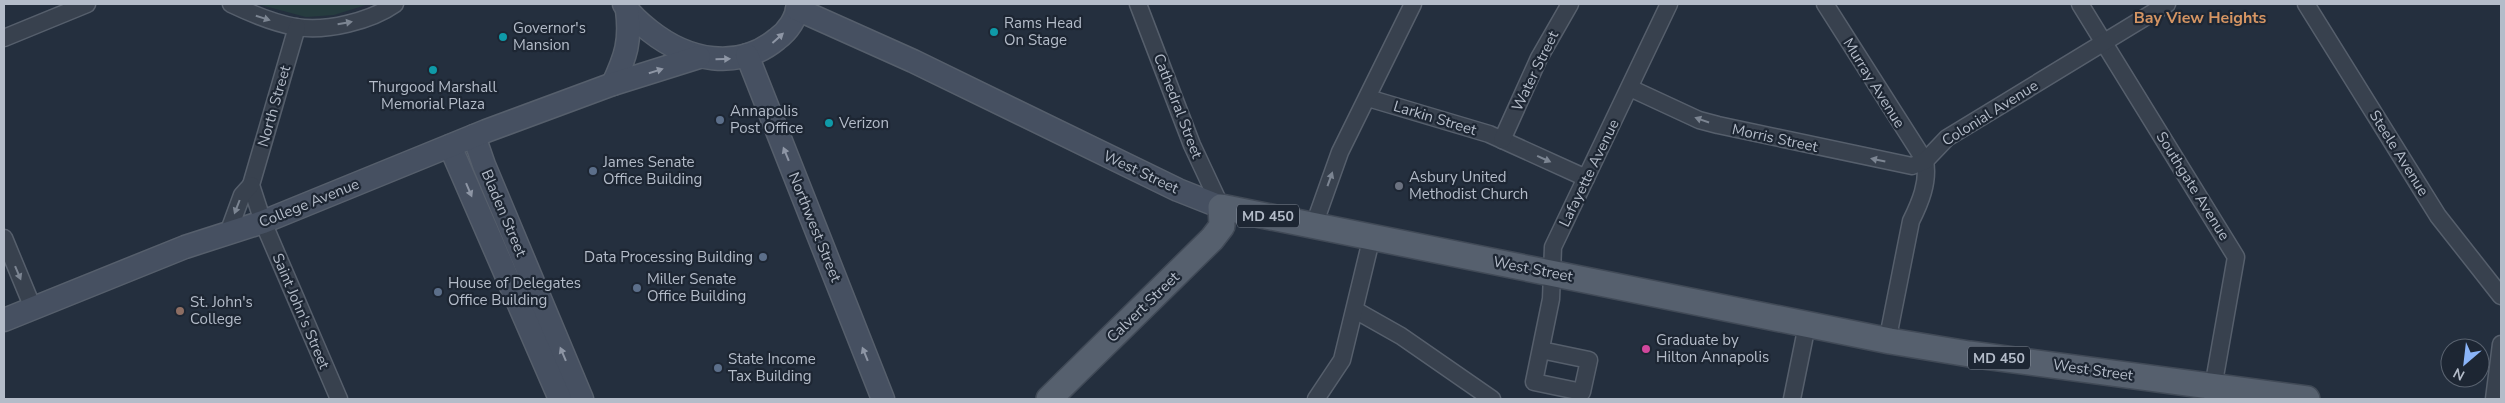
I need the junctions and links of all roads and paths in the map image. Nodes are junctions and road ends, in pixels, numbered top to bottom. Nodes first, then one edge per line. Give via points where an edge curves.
1 (87, 4) edge
2 (231, 4) edge
3 (395, 4) edge
4 (1138, 4) edge
5 (1413, 4) edge
6 (1570, 4) edge
7 (1669, 4) edge
8 (1825, 4) edge
9 (2080, 4) edge
10 (2167, 4) edge
11 (2306, 4) edge
12 (798, 6) edge
13 (626, 7) edge
14 (297, 27) junction
15 (4, 38) edge
16 (2104, 42) junction
17 (747, 56) junction
18 (699, 57) junction
19 (613, 84) junction
20 (1630, 88) junction
21 (1368, 98) junction
22 (474, 136) junction
23 (1502, 140) junction
24 (450, 146) junction
25 (1925, 161) junction
26 (1586, 178) junction
27 (251, 185) junction
28 (1221, 207) junction
29 (263, 222) junction
30 (1314, 226) junction
31 (228, 232) junction
32 (1372, 236) junction
33 (4, 238) edge
34 (1552, 273) junction
35 (2501, 296) edge
36 (33, 308) junction
37 (1355, 310) junction
38 (4, 320) edge
39 (1807, 324) junction
40 (1890, 341) junction
41 (2501, 344) edge
42 (1541, 350) dead end
43 (2212, 393) edge
44 (338, 399) edge
45 (560, 399) edge
46 (582, 399) edge
47 (884, 399) edge
48 (1049, 399) edge
49 (1316, 399) edge
50 (1492, 399) edge
51 (1792, 399) edge
52 (2307, 399) edge
53 (2494, 399) edge

1 - 15 street
2 -> 14 street via 254,15
14 -> 3 street via 356,22
4 - 28 street, Cathedral Street via 1192,145
5 - 21 street
6 - 23 street, Water Street via 1539,58
7 - 20 street, Lafayette Avenue
8 - 25 street, Murray Avenue
9 - 16 street, Southgate Avenue
10 - 16 street, Colonial Avenue
11 - 35 street, Steele Avenue via 2438,216
17 -> 12 main road, MD 450 via 781,36 793,20
12 - 28 main road, West Street / MD 450 via 1178,190
13 - 18 main road via 659,38
13 - 19 main road via 628,43 625,59
14 - 27 street, North Street
16 - 25 street, Colonial Avenue via 1947,138
16 - 43 street, Southgate Avenue via 2236,257
18 -> 17 main road, MD 450 via 722,60
47 -> 17 main road, Northwest Street
19 -> 18 main road, College Avenue / MD 450
19 - 22 main road, College Avenue / MD 450
25 -> 20 street, Morris Street via 1909,166 1718,125 1699,120
20 - 26 street, Lafayette Avenue
21 - 23 street, Larkin Street
30 -> 21 street via 1337,159
22 - 24 main road, College Avenue / MD 450
46 -> 22 main road, Bladen Street
23 -> 26 street, Larkin Street
24 - 29 main road, College Avenue / MD 450
24 -> 45 main road, Bladen Street
25 - 40 street via 1926,178 1911,221
26 - 34 street, Lafayette Avenue via 1553,248
27 - 29 street
27 -> 31 street, North Street via 242,195
28 - 30 main road, West Street / MD 450
28 - 48 main road, Calvert Street via 1222,226 1212,239
29 - 31 main road, College Avenue / MD 450
29 - 44 street, Saint John's Street
30 - 32 main road, West Street / MD 450
31 - 36 main road, College Avenue / MD 450
32 - 34 main road, West Street / MD 450
32 - 37 street
33 -> 36 street
34 - 39 main road, West Street / MD 450
34 - 42 street, Lafayette Avenue via 1551,299
36 - 38 main road, College Avenue / MD 450
37 - 49 street via 1342,360
37 - 50 street via 1400,336
39 - 40 main road, West Street / MD 450
39 - 51 street
40 - 43 main road, West Street / MD 450
41 - 53 street
43 - 52 main road, West Street / MD 450

